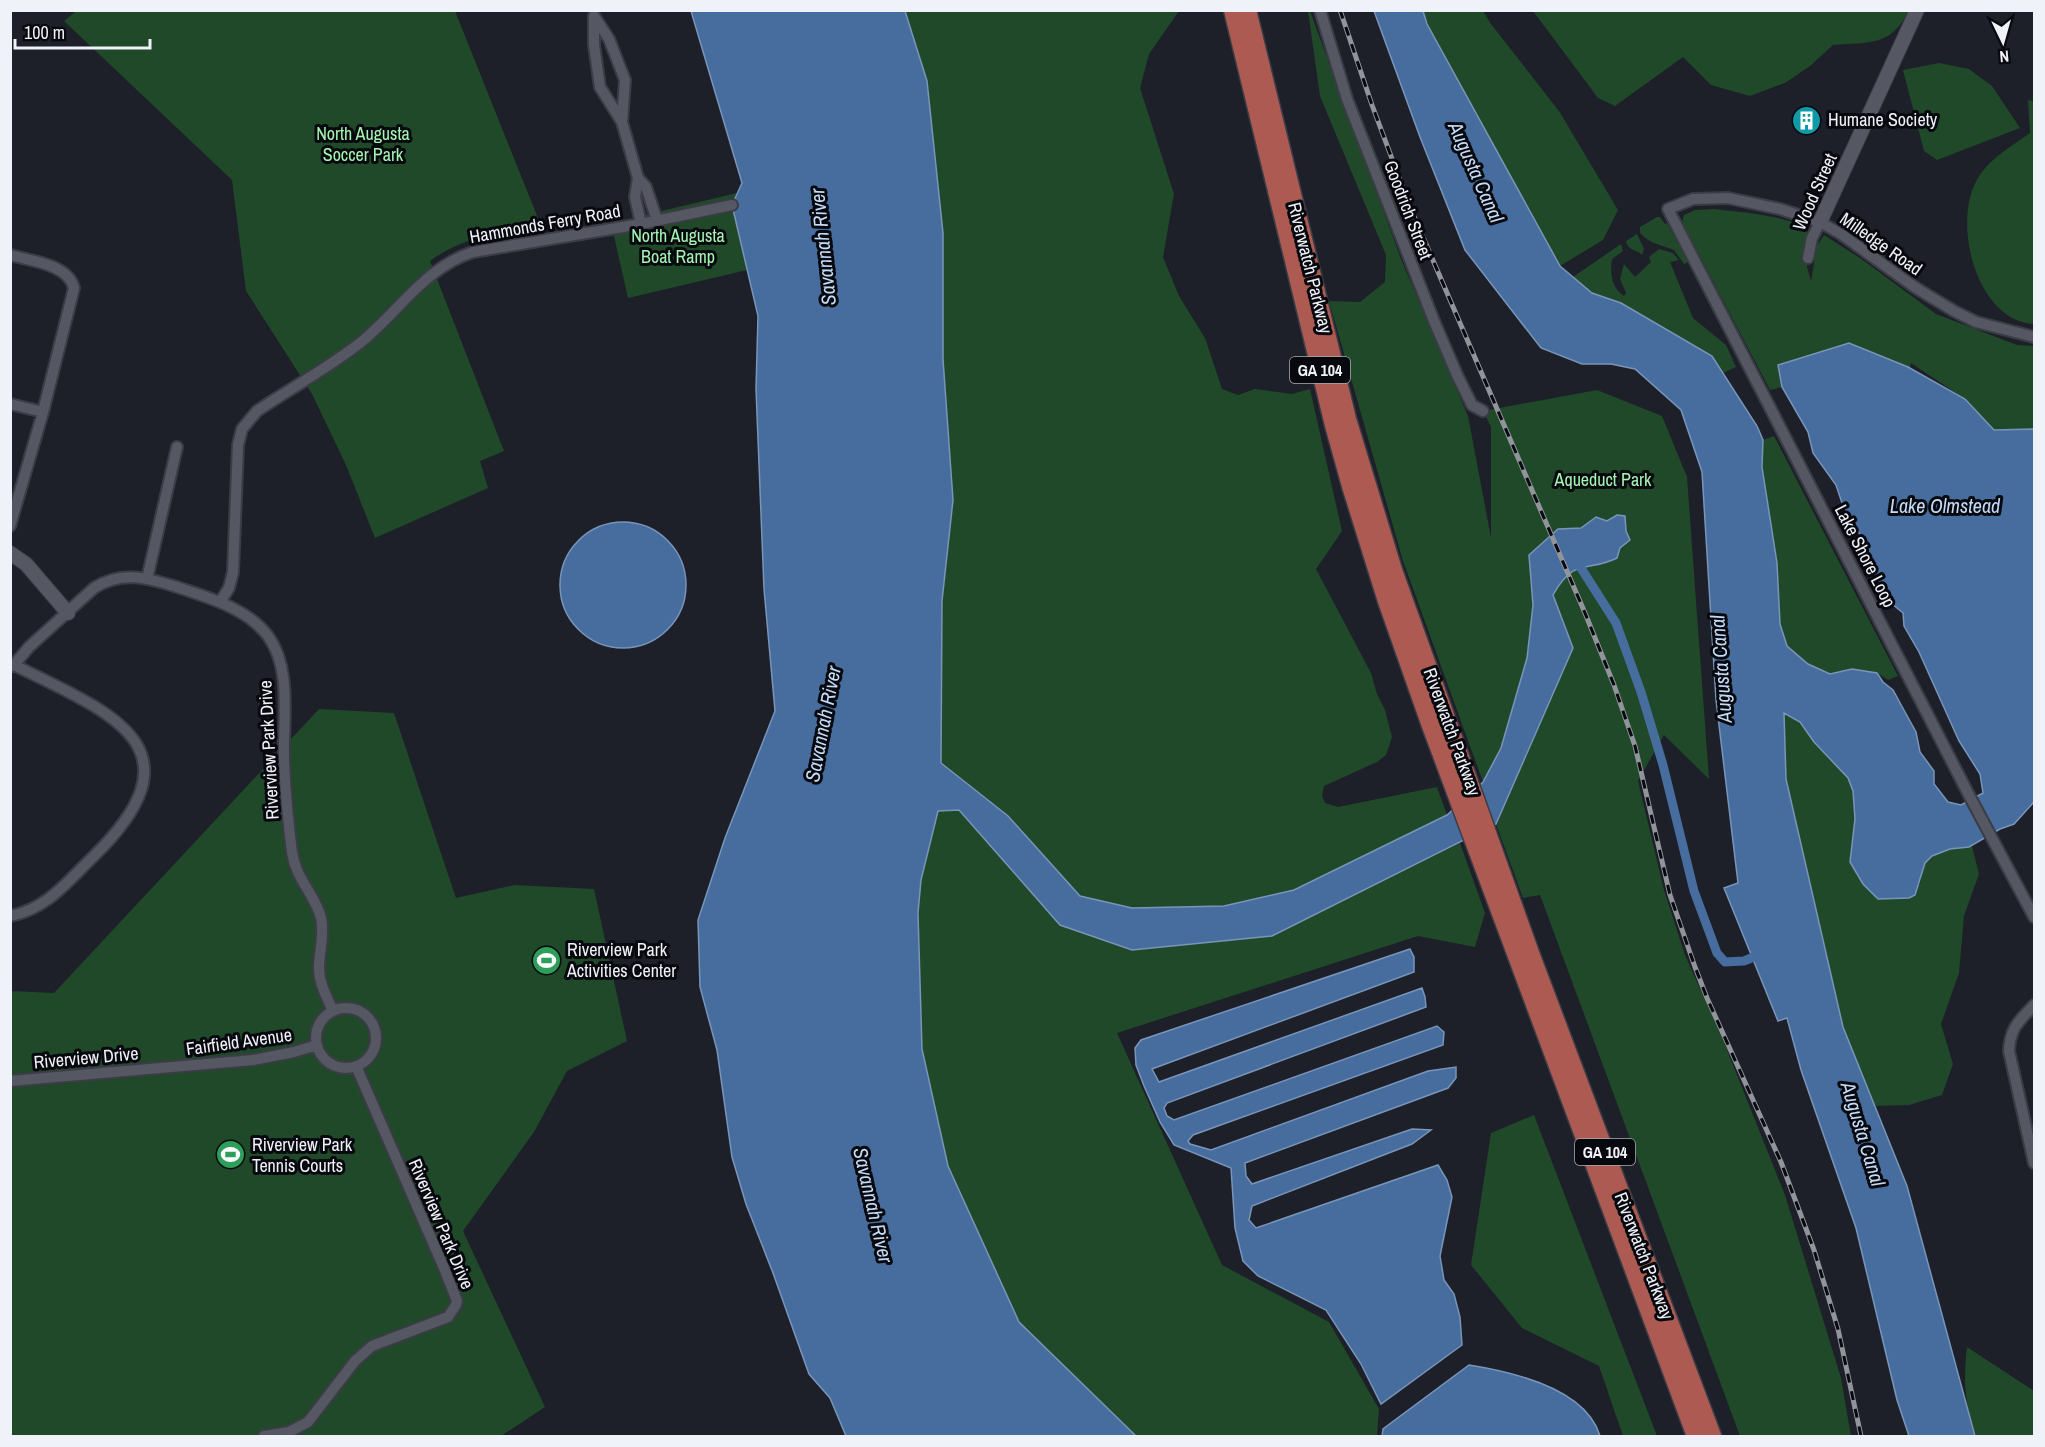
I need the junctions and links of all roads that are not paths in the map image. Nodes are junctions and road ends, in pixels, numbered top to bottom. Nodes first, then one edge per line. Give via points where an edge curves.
1 (1233, 10) edge
2 (1247, 10) edge
3 (1320, 10) edge
4 (1917, 10) edge
5 (593, 13) edge
6 (622, 122) junction
7 (639, 178) junction
8 (732, 205) dead end
9 (1668, 209) joint
10 (657, 220) junction
11 (1820, 222) junction
12 (641, 224) junction
13 (10, 255) edge
14 (1809, 258) dead end
15 (2034, 337) edge
16 (10, 404) edge
17 (1483, 411) dead end
18 (43, 412) junction
19 (177, 447) dead end
20 (10, 526) edge
21 (10, 553) edge
22 (147, 579) junction
23 (220, 602) junction
24 (68, 613) junction
25 (12, 666) edge
26 (1494, 874) junction
27 (10, 916) edge
28 (2034, 917) edge
29 (2034, 1005) edge
30 (333, 1011) junction
31 (317, 1045) junction
32 (356, 1066) junction
33 (164, 1068) joint
34 (10, 1081) edge
35 (2034, 1163) edge
36 (264, 1437) edge
37 (1696, 1437) edge
38 (1712, 1437) edge

1 - 26 main road, Riverwatch Parkway / GA 104 via 1346,466 1430,723
2 - 26 main road, Riverwatch Parkway / GA 104 via 1347,419 1393,570 1443,705
3 - 17 street, Goodrich Street via 1347,99 1434,321 1472,405
4 - 11 street, Wood Street
5 - 6 street via 600,87
5 - 6 street via 609,39 625,80
6 - 7 street
7 - 10 street
7 - 12 street via 635,196
8 - 10 street, Hammonds Ferry Road
9 - 11 street, Milledge Road via 1693,199 1728,198
9 - 28 street, Lake Shore Loop
10 - 12 street, Hammonds Ferry Road
11 - 14 street, Wood Street
11 - 15 street, Milledge Road via 1953,311 1976,322
12 - 23 street, Hammonds Ferry Road via 462,255 429,275 354,348 257,411 246,422 240,437 233,572
13 - 18 street via 62,270 72,283 74,294
16 - 18 street
18 - 20 street
19 - 22 street
21 - 24 street via 26,564
22 - 23 street, Riverview Park Drive
22 - 24 street, Riverview Park Drive via 129,576 104,582
23 - 30 street, Riverview Park Drive via 257,624 273,644 280,663 292,854 298,876 320,916 320,978
24 - 25 street, Riverview Park Drive
25 - 27 street via 85,702 124,728 140,749 144,779 136,806 106,845 48,900 30,911
26 - 37 main road, Riverwatch Parkway / GA 104
26 - 38 main road, Riverwatch Parkway / GA 104 via 1530,952
29 - 35 street via 2015,1025 2008,1052
30 - 31 street via 319,1025
30 - 32 street via 342,1008 361,1012 374,1027 375,1046 371,1055
31 - 32 street via 327,1061 336,1066
31 - 33 street, Fairfield Avenue via 264,1058
32 - 36 street, Riverview Park Drive via 457,1301 448,1317 372,1346 355,1361 308,1422 289,1432
33 - 34 street, Riverview Drive

